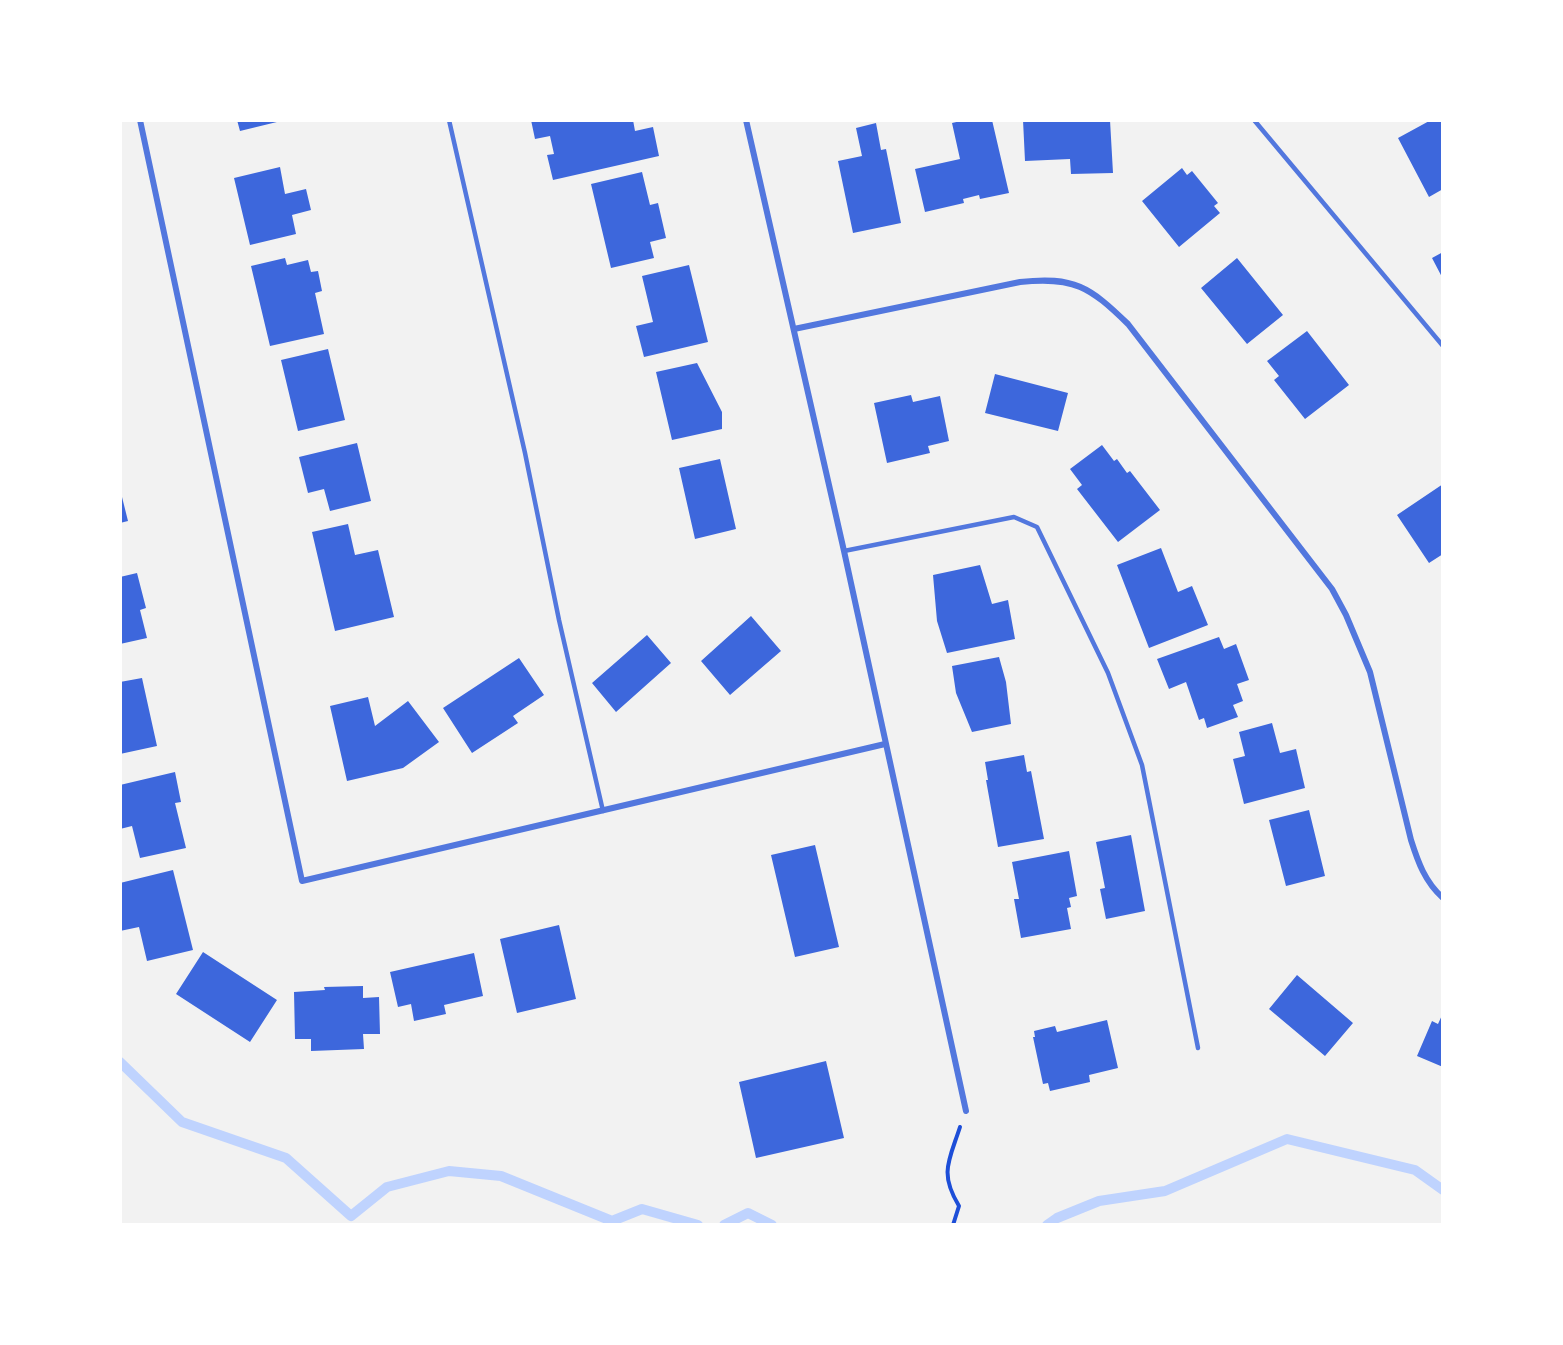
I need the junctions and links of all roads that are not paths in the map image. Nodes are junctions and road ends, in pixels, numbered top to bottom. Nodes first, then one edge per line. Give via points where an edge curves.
1 (140, 120) edge
2 (449, 120) edge
3 (746, 120) edge
4 (1254, 120) edge
5 (794, 329) junction
6 (1443, 346) edge
7 (844, 551) junction
8 (885, 744) junction
9 (603, 811) junction
10 (1443, 898) edge
11 (1198, 1048) dead end
12 (966, 1111) road end

1 - 9 street via 302,881
2 - 9 lane
3 - 5 street
4 - 6 lane
5 - 7 street
5 - 10 street via 1047,279 1084,287 1106,302 1128,324 1332,589 1370,672 1418,862
7 - 8 street
7 - 11 lane via 1014,517 1037,528 1108,673 1142,765
8 - 9 street
8 - 12 street

